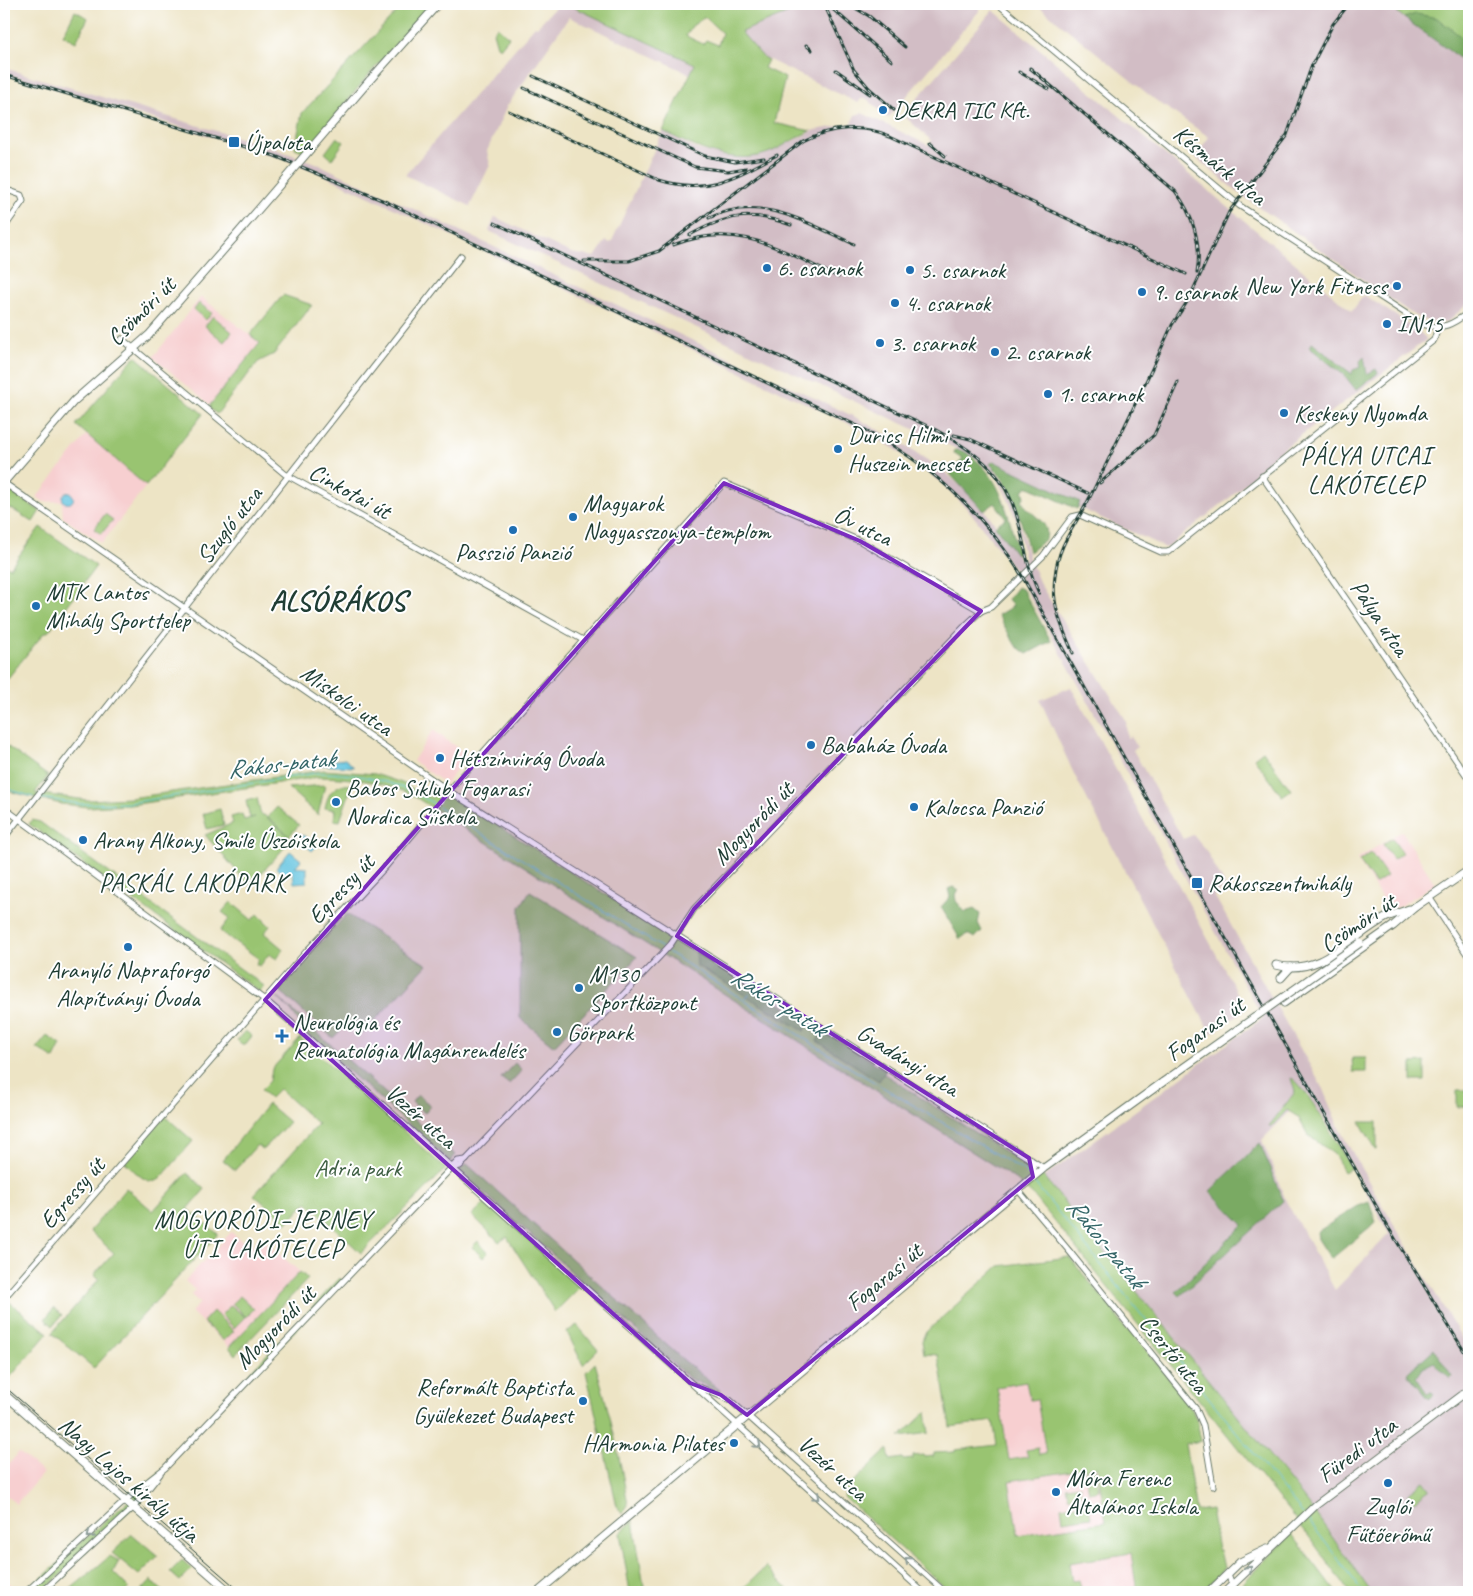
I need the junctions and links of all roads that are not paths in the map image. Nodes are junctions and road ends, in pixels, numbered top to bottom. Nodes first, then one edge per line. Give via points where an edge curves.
1 (438, 4) edge
2 (998, 4) edge
3 (4, 189) edge
4 (4, 228) edge
5 (462, 256) dead end
6 (1469, 312) edge
7 (1438, 327) junction
8 (122, 339) dead end
9 (133, 348) junction
10 (1262, 476) junction
11 (289, 477) junction
12 (4, 483) edge
13 (724, 483) joint
14 (185, 608) junction
15 (981, 611) junction
16 (583, 640) junction
17 (1469, 779) edge
18 (449, 791) junction
19 (4, 808) edge
20 (19, 820) junction
21 (4, 838) edge
22 (1469, 870) edge
23 (1429, 897) junction
24 (1416, 906) junction
25 (677, 935) junction
26 (1469, 957) edge
27 (1276, 965) dead end
28 (1291, 967) junction
29 (1281, 978) dead end
30 (265, 1000) junction
31 (1284, 1003) dead end
32 (1268, 1007) joint
33 (1030, 1158) junction
34 (452, 1168) junction
35 (1044, 1168) junction
36 (1033, 1177) junction
37 (1018, 1190) junction
38 (4, 1298) edge
39 (690, 1383) junction
40 (1469, 1390) edge
41 (713, 1392) junction
42 (4, 1394) edge
43 (709, 1399) junction
44 (748, 1415) junction
45 (757, 1424) junction
46 (736, 1425) junction
47 (165, 1468) junction
48 (1213, 1486) dead end
49 (125, 1502) junction
50 (133, 1508) junction
51 (1272, 1546) junction
52 (1228, 1574) junction
53 (1233, 1589) edge
54 (26, 1592) edge
55 (42, 1592) edge
56 (230, 1592) edge
57 (538, 1592) edge
58 (922, 1592) edge
59 (944, 1592) edge
60 (1209, 1592) edge
61 (1225, 1592) edge

1 - 9 main road, Csömöri út, bridge via 157,326
2 - 7 street, Késmárk utca via 1240,206 1414,320
3 - 4 street via 21,195 22,204
5 - 11 street, Szugló utca
6 - 7 street via 1448,326
7 - 10 street via 1434,340
8 - 9 street, Cinkotai út
9 - 11 street, Cinkotai út
9 - 12 main road, Csömöri út via 74,401
10 - 15 street, Mogyoródi út via 1165,552 1080,515 1072,518 1040,560 995,603
10 - 17 street, Pálya utca
11 - 14 street, Szugló utca
11 - 16 street, Cinkotai út
12 - 14 street, Miskolci utca
13 - 15 street, Öv utca via 860,541
13 - 16 street, Egressy út
14 - 18 street, Miskolci utca
14 - 20 street, Szugló utca
15 - 25 street, Mogyoródi út via 694,909
16 - 18 street, Egressy út
18 - 25 street, Miskolci utca
18 - 30 street, Egressy út
19 - 20 street, Vezér utca
20 - 21 street, Szugló utca
20 - 30 street, Vezér utca
22 - 23 main road, Csömöri út
23 - 24 main road, Csömöri út
23 - 26 street
24 - 28 main road via 1386,918 1309,966
24 - 31 main road
24 - 32 main road, Csömöri út, bridge
25 - 33 street, Gvadányi utca
25 - 34 street, Mogyoródi út via 466,1160
27 - 28 main road
28 - 29 main road
30 - 34 street, Vezér utca
30 - 38 street, Egressy út
32 - 35 main road, Fogarasi út, bridge
33 - 35 street, Gvadányi utca
33 - 36 street
34 - 39 street, Vezér utca
34 - 47 street, Mogyoródi út
35 - 36 main road, Fogarasi út
36 - 37 main road, Fogarasi út
37 - 44 main road, Fogarasi út
37 - 48 street, Csertő utca via 1196,1408 1203,1426
39 - 41 street, Vezér utca
39 - 43 street, Vezér utca
40 - 51 main road, Füredi utca via 1308,1512
41 - 43 street
41 - 44 street, Vezér utca via 730,1400
42 - 49 main road, Nagy Lajos király útja
43 - 46 street, Vezér utca
44 - 45 street, Vezér utca
44 - 46 main road, Fogarasi út
45 - 46 street via 744,1421
59 -> 45 street, Vezér utca
46 - 57 main road, Fogarasi út
46 -> 58 street, Vezér utca
47 - 49 street, Mogyoródi út
47 - 50 street, Mogyoródi út
49 - 50 main road, Nagy Lajos király útja
49 -> 54 street, Mogyoródi út
50 - 55 street, Mogyoródi út
50 - 56 main road, Nagy Lajos király útja
51 - 52 main road, Füredi utca via 1240,1562
53 -> 51 main road, Füredi utca
52 - 53 street
52 - 60 main road, Füredi utca
53 - 61 main road, Füredi utca

